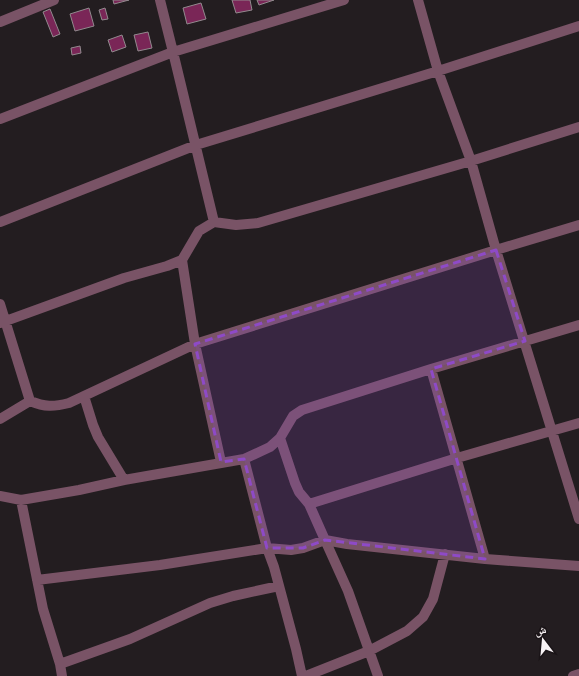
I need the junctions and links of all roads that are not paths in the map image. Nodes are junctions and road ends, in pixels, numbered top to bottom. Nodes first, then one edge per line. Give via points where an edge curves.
1 (54, 0) edge
2 (160, 0) edge
3 (344, 0) edge
4 (418, 0) edge
5 (0, 22) edge
6 (579, 26) edge
7 (173, 52) junction
8 (438, 71) junction
9 (0, 119) edge
10 (579, 127) edge
11 (196, 145) junction
12 (471, 161) junction
13 (0, 222) edge
14 (214, 222) junction
15 (579, 225) edge
16 (496, 250) junction
17 (182, 260) junction
18 (0, 304) edge
19 (2, 322) edge
20 (579, 325) edge
21 (525, 341) junction
22 (195, 344) junction
23 (431, 369) junction
24 (84, 396) junction
25 (30, 401) junction
26 (0, 419) edge
27 (579, 423) edge
28 (551, 431) junction
29 (280, 438) junction
30 (457, 458) junction
31 (244, 459) junction
32 (221, 462) junction
33 (124, 480) junction
34 (0, 496) edge
35 (21, 500) junction
36 (309, 504) junction
37 (579, 519) edge
38 (325, 540) junction
39 (267, 548) junction
40 (445, 554) junction
41 (485, 559) junction
42 (579, 566) edge
43 (37, 580) junction
44 (279, 586) junction
45 (368, 650) junction
46 (60, 664) junction
47 (579, 674) edge
48 (62, 676) edge
49 (302, 676) edge
50 (306, 676) edge
51 (378, 676) edge
52 (573, 676) edge

1 - 5 street
2 - 7 street
3 - 7 street
4 - 8 street
6 - 8 street
7 - 9 street
7 - 11 street
8 - 11 street
8 - 12 street
10 - 12 street
11 - 13 street
11 - 14 street
12 - 14 street via 258,223 236,225
12 - 16 street
14 - 17 street via 199,231
15 - 16 street
16 - 21 street
16 - 22 street
17 - 19 street
17 - 22 street
18 - 19 street
19 - 25 street
20 - 21 street
21 - 23 street
21 - 28 street
22 - 24 street
22 - 32 street
23 - 29 street via 302,410 293,416
23 - 30 street
24 - 25 street via 57,406 44,407
24 - 33 street via 98,437
25 - 26 street
27 - 28 street
28 - 30 street
28 - 37 street
29 - 31 street via 270,447
29 - 36 street via 295,483
30 - 36 street
30 - 41 street
31 - 32 street
31 - 39 street
32 - 33 street
33 - 35 street
34 - 35 street
35 - 43 street
36 - 38 street
38 - 39 street via 291,550
38 - 40 street
38 - 45 street via 348,591
39 - 43 street via 160,565
39 - 44 street
40 - 41 street
40 - 45 street via 434,600 423,617 407,631
41 - 42 street
43 - 46 street
44 - 46 street via 210,603 130,639
44 - 49 street
45 - 50 street
45 - 51 street
46 - 48 street
47 - 52 street

